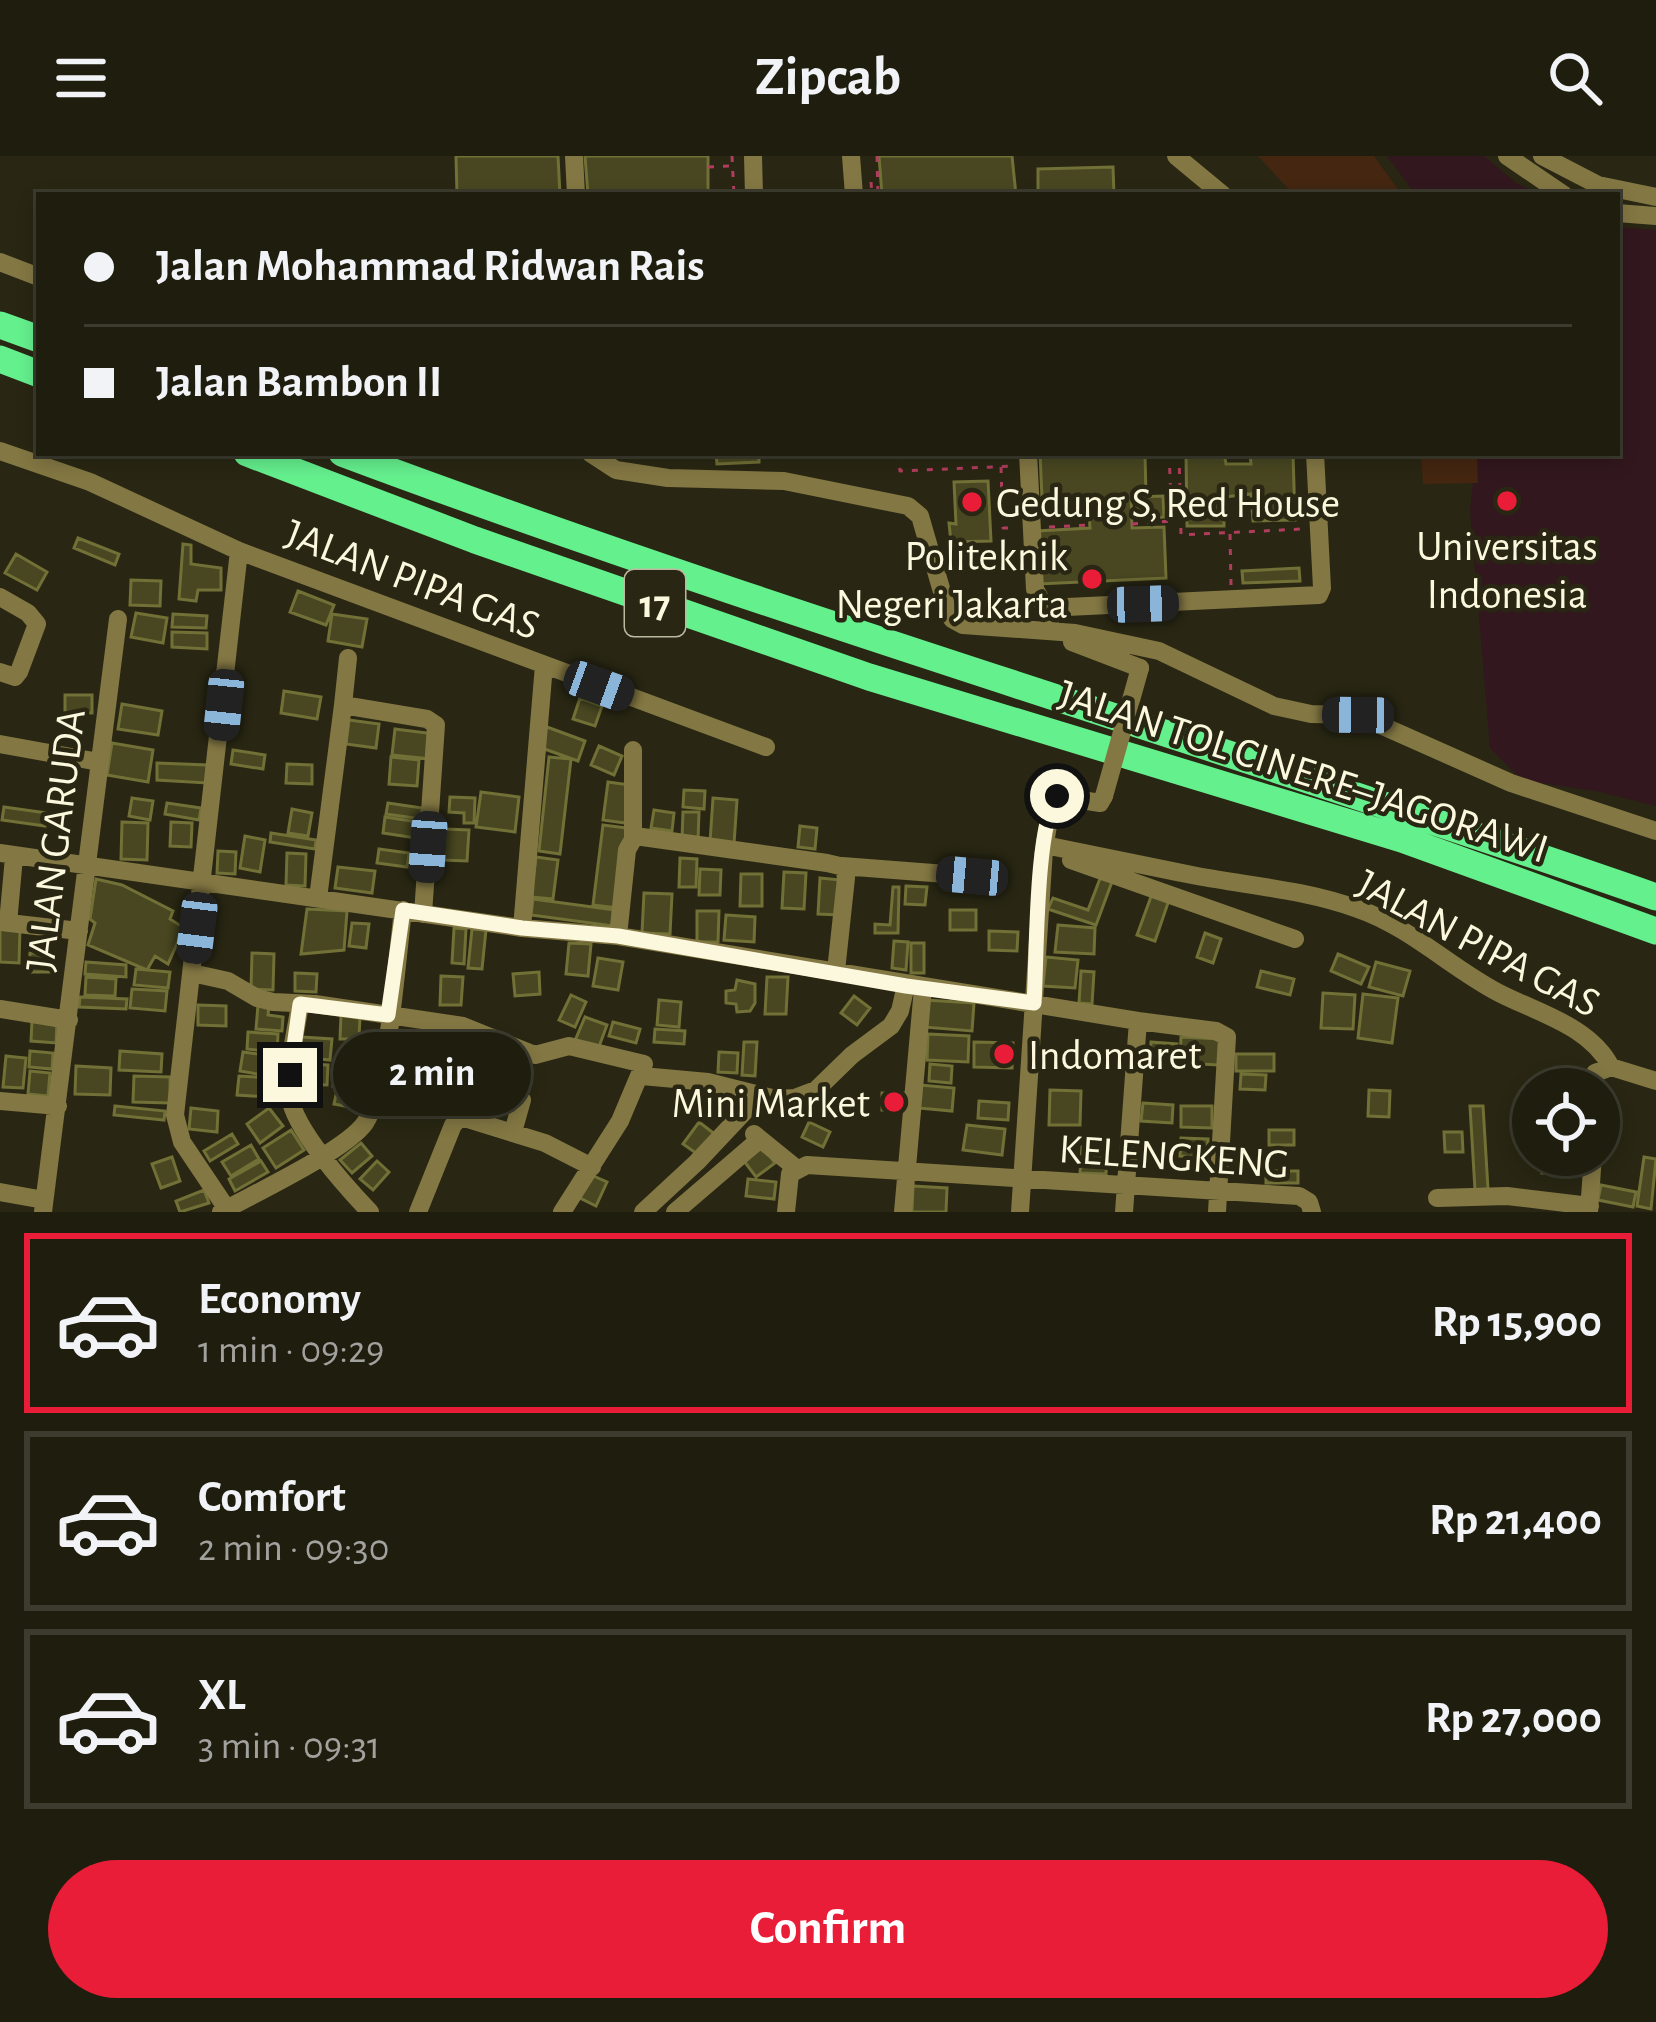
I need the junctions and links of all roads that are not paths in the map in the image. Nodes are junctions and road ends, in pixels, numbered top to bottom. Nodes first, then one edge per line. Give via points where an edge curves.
1 (574, 156) edge
2 (753, 156) edge
3 (851, 156) edge
4 (1176, 156) edge
5 (1507, 156) edge
6 (1542, 156) edge
7 (871, 190) edge
8 (576, 192) edge
9 (754, 192) edge
10 (1219, 192) edge
11 (1560, 192) edge
12 (1656, 197) edge
13 (1620, 213) edge
14 (1656, 216) edge
15 (0, 262) edge
16 (36, 276) edge
17 (0, 325) edge
18 (36, 338) edge
19 (0, 359) edge
20 (36, 373) edge
21 (0, 451) edge
22 (255, 456) edge
23 (350, 456) edge
24 (595, 456) edge
25 (1315, 456) edge
26 (1028, 459) edge
27 (239, 551) junction
28 (0, 597) edge
29 (1046, 608) junction
30 (118, 620) dead end
31 (1059, 631) junction
32 (348, 658) dead end
33 (544, 665) junction
34 (0, 672) edge
35 (343, 705) junction
36 (0, 744) edge
37 (766, 747) dead end
38 (632, 750) dead end
39 (100, 762) junction
40 (1656, 831) edge
41 (633, 837) junction
42 (1044, 847) junction
43 (7, 855) edge
44 (842, 866) junction
45 (88, 867) junction
46 (972, 876) dead end
47 (202, 884) junction
48 (318, 898) junction
49 (1656, 898) edge
50 (413, 912) junction
51 (4, 923) edge
52 (522, 928) junction
53 (80, 931) junction
54 (1656, 931) edge
55 (618, 936) junction
56 (1295, 939) dead end
57 (836, 971) junction
58 (192, 973) junction
59 (915, 987) junction
60 (1034, 1003) junction
61 (300, 1004) junction
62 (0, 1009) edge
63 (388, 1015) junction
64 (69, 1020) junction
65 (1138, 1021) junction
66 (1611, 1067) joint
67 (642, 1076) junction
68 (1655, 1077) edge
69 (760, 1095) junction
70 (522, 1100) dead end
71 (0, 1101) edge
72 (58, 1106) junction
73 (735, 1121) junction
74 (513, 1132) junction
75 (760, 1139) junction
76 (322, 1154) junction
77 (592, 1167) junction
78 (797, 1168) junction
79 (906, 1169) junction
80 (1592, 1176) edge
81 (1023, 1181) junction
82 (1125, 1188) junction
83 (0, 1192) edge
84 (1437, 1198) dead end
85 (1217, 1203) edge
86 (43, 1206) edge
87 (1590, 1209) edge
88 (650, 1210) edge
89 (226, 1211) edge
90 (554, 1211) edge
91 (370, 1212) edge
92 (418, 1212) edge
93 (675, 1212) edge
94 (787, 1212) edge
95 (903, 1212) edge
96 (1020, 1212) edge
97 (1124, 1212) edge
98 (1312, 1212) edge

1 - 8 street
2 - 9 street
3 - 7 street
4 - 10 street
5 - 11 street
6 - 12 street via 1598,185
13 - 14 street
15 - 16 street
17 - 18 highway
19 - 20 highway
21 - 27 street, JALAN PIPA GAS via 90,482
22 - 54 highway, JALAN TOL CINERE–JAGORAWI / 17 via 868,677 1402,839
23 - 49 highway, JALAN TOL CINERE–JAGORAWI / 17
24 - 31 street via 616,470 784,481 908,506 920,516 952,619
25 - 29 street via 1319,595
26 - 29 street via 1035,589
27 - 33 street, JALAN PIPA GAS
27 - 47 street
28 - 34 street via 37,624 20,672
29 - 31 street
30 - 39 street, JALAN GARUDA
31 - 40 street via 1159,651 1274,706 1358,715 1558,801
31 - 42 street, bridge via 1140,668 1104,796 1100,803 1066,794 1054,799
32 - 35 street
33 - 37 street, JALAN PIPA GAS
33 - 52 street
35 - 48 street
35 - 50 street via 436,724
36 - 39 street
38 - 41 street
39 - 45 street, JALAN GARUDA
41 - 44 street
41 - 55 street
42 - 56 street
42 - 60 street
42 - 66 street, JALAN PIPA GAS via 1360,909 1574,1029
43 - 45 street
43 - 51 street
44 - 46 street
44 - 57 street
45 - 47 street
45 - 53 street, JALAN GARUDA
47 - 48 street
47 - 58 street
48 - 50 street
50 - 52 street
50 - 63 street
51 - 53 street
52 - 55 street
53 - 64 street, JALAN GARUDA
55 - 57 street
57 - 59 street
58 - 61 street via 228,980 257,998
58 - 89 street via 176,1124
59 - 60 street
59 - 69 street via 896,1021 816,1090 785,1100
59 - 79 street
60 - 65 street
60 - 81 street
61 - 63 street
61 - 76 street via 290,1101
62 - 64 street
63 - 67 street via 463,1026 535,1055 574,1046 642,1063
63 - 76 street via 376,1100 356,1132
64 - 72 street, JALAN GARUDA
65 - 82 street
65 - 85 street via 1227,1036
66 - 68 street, JALAN PIPA GAS
67 - 69 street
67 - 77 street
69 - 73 street
70 - 74 street
71 - 72 street
72 - 86 street, JALAN GARUDA
73 - 75 street
73 - 88 street
74 - 77 street
74 - 92 street via 455,1121
75 - 78 street
75 - 93 street
76 - 89 street
76 - 91 street
77 - 90 street
78 - 79 street, KELENGKENG
78 - 94 street via 789,1176
79 - 81 street, KELENGKENG
79 - 95 street
80 - 87 street
81 - 82 street, KELENGKENG
81 - 96 street
82 - 85 street, KELENGKENG
82 - 97 street
83 - 86 street
84 - 87 street via 1507,1196
85 - 98 street, KELENGKENG via 1299,1196

